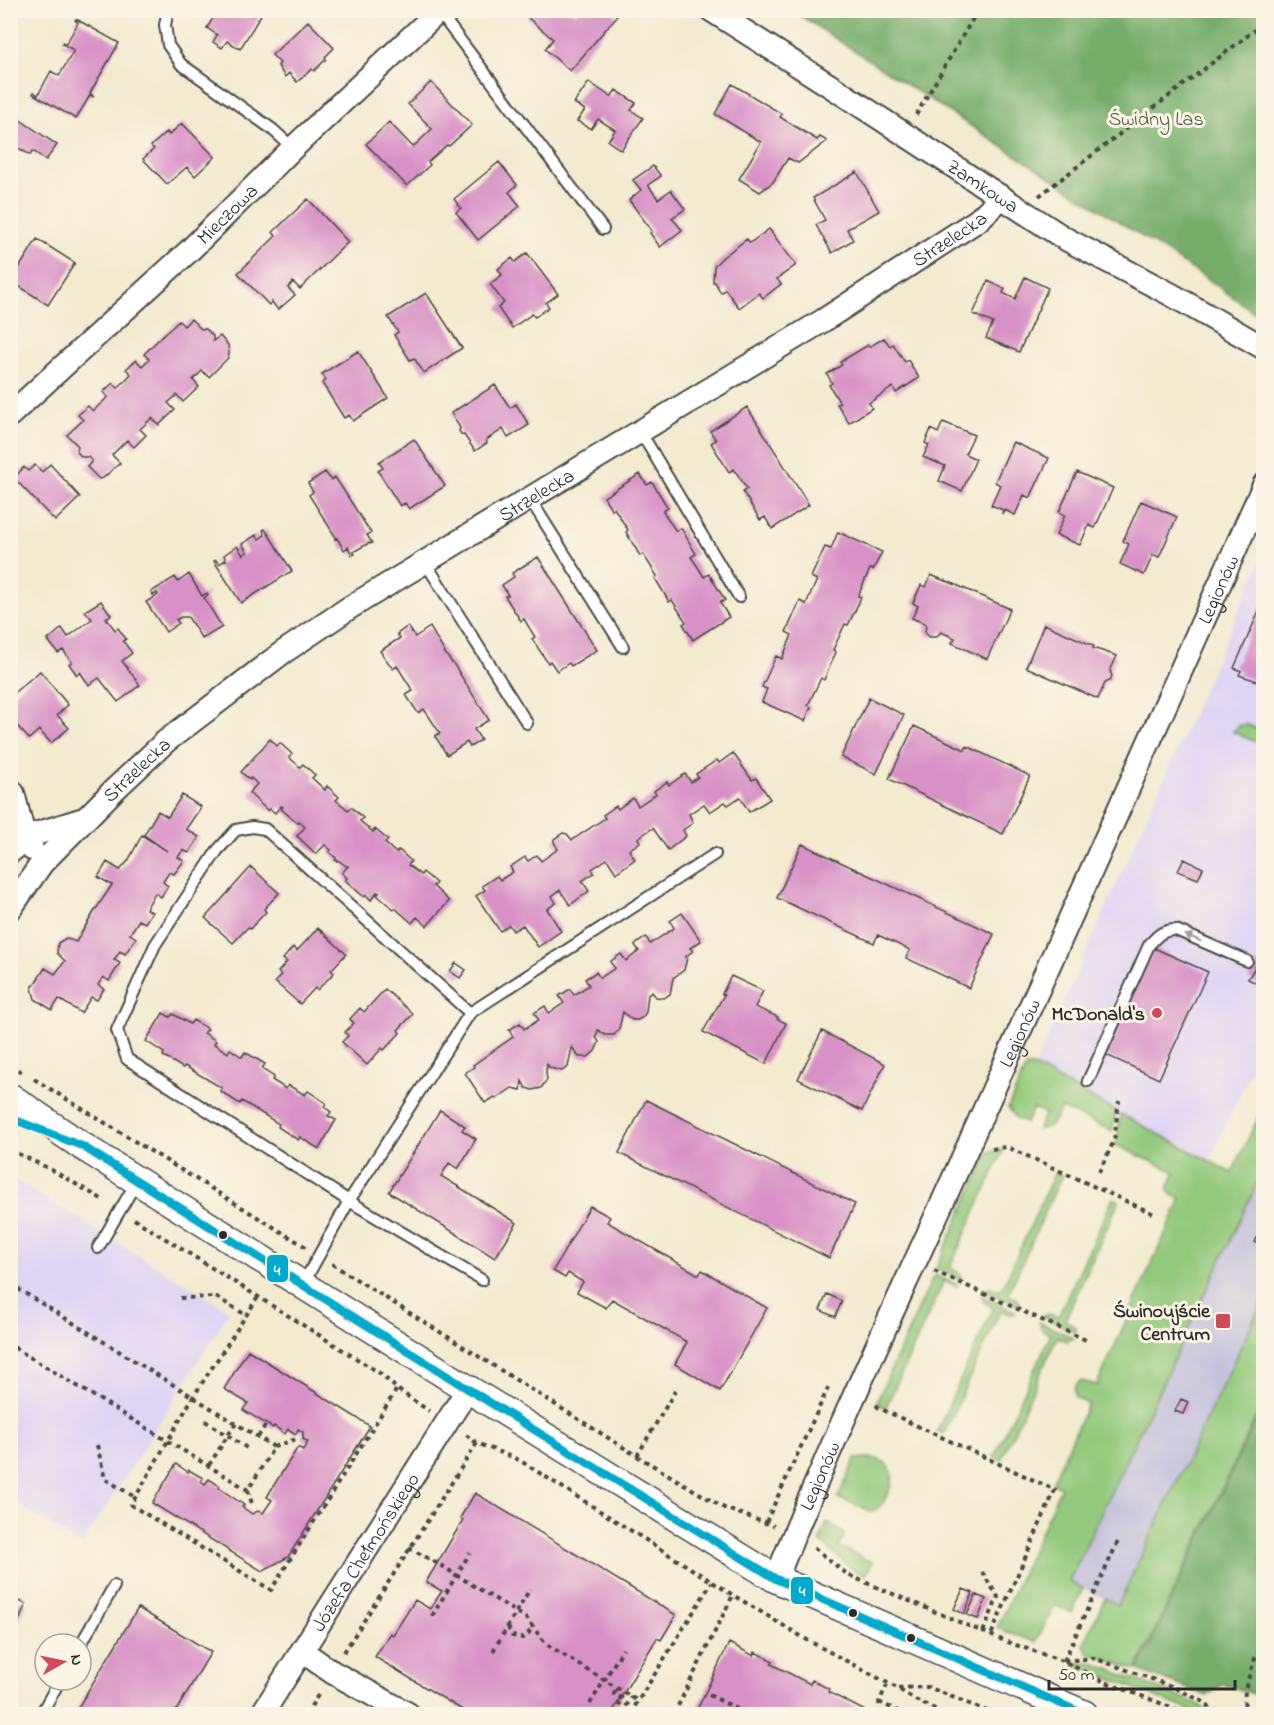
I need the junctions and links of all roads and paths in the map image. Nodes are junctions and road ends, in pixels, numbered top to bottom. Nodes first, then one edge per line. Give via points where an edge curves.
1 (168, 10) edge
2 (711, 10) edge
3 (978, 10) edge
4 (440, 11) edge
5 (1263, 23) edge
6 (904, 134) junction
7 (293, 148) junction
8 (1002, 197) junction
9 (1022, 209) junction
10 (603, 229) dead end
11 (1263, 348) edge
12 (10, 415) edge
13 (640, 431) junction
14 (1263, 485) edge
15 (530, 499) junction
16 (425, 562) junction
17 (738, 597) dead end
18 (623, 647) dead end
19 (527, 723) dead end
20 (10, 789) edge
21 (88, 817) junction
22 (18, 845) edge
23 (715, 854) dead end
24 (42, 863) junction
25 (10, 909) edge
26 (1247, 961) dead end
27 (470, 1013) junction
28 (10, 1065) edge
29 (1088, 1081) dead end
30 (10, 1097) edge
31 (1119, 1101) dead end
32 (10, 1118) edge
33 (82, 1146) junction
34 (985, 1150) dead end
35 (1099, 1172) dead end
36 (138, 1180) junction
37 (349, 1201) junction
38 (1154, 1214) dead end
39 (98, 1248) dead end
40 (319, 1256) junction
41 (932, 1270) dead end
42 (482, 1280) dead end
43 (10, 1284) edge
44 (303, 1284) junction
45 (258, 1297) dead end
46 (180, 1298) dead end
47 (246, 1315) junction
48 (1086, 1340) dead end
49 (10, 1345) edge
50 (830, 1384) dead end
51 (678, 1386) dead end
52 (397, 1389) dead end
53 (468, 1389) junction
54 (193, 1397) junction
55 (876, 1405) dead end
56 (205, 1422) dead end
57 (236, 1423) junction
58 (266, 1424) dead end
59 (228, 1436) junction
60 (258, 1437) junction
61 (296, 1439) dead end
62 (168, 1440) junction
63 (477, 1443) dead end
64 (97, 1445) dead end
65 (274, 1447) junction
66 (250, 1450) dead end
67 (637, 1456) junction
68 (209, 1465) junction
69 (248, 1490) junction
70 (135, 1497) junction
71 (252, 1504) dead end
72 (766, 1522) junction
73 (794, 1535) junction
74 (1119, 1539) dead end
75 (409, 1548) junction
76 (470, 1553) dead end
77 (982, 1572) dead end
78 (457, 1575) junction
79 (776, 1579) junction
80 (712, 1582) dead end
81 (114, 1586) dead end
82 (530, 1589) dead end
83 (733, 1595) dead end
84 (517, 1612) junction
85 (432, 1616) dead end
86 (532, 1624) junction
87 (508, 1626) junction
88 (88, 1632) edge
89 (983, 1632) junction
90 (991, 1635) junction
91 (1263, 1640) edge
92 (623, 1649) dead end
93 (302, 1651) junction
94 (493, 1651) dead end
95 (1063, 1661) junction
96 (332, 1672) junction
97 (604, 1680) junction
98 (888, 1683) dead end
99 (617, 1688) junction
100 (53, 1692) edge
101 (709, 1695) dead end
102 (632, 1697) junction
103 (638, 1701) junction
104 (879, 1702) junction
105 (590, 1704) dead end
106 (733, 1707) junction
107 (675, 1712) edge
108 (41, 1714) edge
109 (262, 1714) edge
110 (306, 1714) edge
111 (408, 1714) edge
112 (614, 1714) edge
113 (621, 1714) edge
114 (630, 1714) edge
115 (682, 1714) edge
116 (729, 1714) edge
117 (748, 1714) edge
118 (881, 1714) edge
119 (904, 1714) edge
120 (945, 1714) edge
121 (994, 1714) edge
122 (1084, 1714) edge
123 (1189, 1714) edge
124 (1229, 1714) edge
125 (1244, 1714) edge

1 - 7 lane via 168,45 181,64
2 - 6 street, Zamkowa
3 - 6 path
4 - 7 street, Mieczowa
4 - 10 lane
5 - 9 path
6 - 8 street, Zamkowa
7 - 12 street, Mieczowa via 189,251
8 - 9 street, Zamkowa
8 - 13 street, Strzelecka via 978,220 824,320
9 - 11 street, Zamkowa via 1064,238
13 - 15 street, Strzelecka
13 - 17 lane
14 - 73 street, Legionów
15 - 16 street, Strzelecka
15 - 18 lane
16 - 19 lane
16 - 21 street, Strzelecka via 282,653 165,742
20 - 22 street
21 - 22 street, Strzelecka
21 - 24 street, Strzelecka
22 - 24 street
23 - 27 lane
24 - 25 street, Strzelecka
26 -> 29 lane via 1176,930 1159,934 1149,945
27 - 37 lane
27 - 37 lane via 265,829 236,830 217,851 161,936 117,1029 127,1059
28 - 40 path
30 - 33 street
31 - 35 path via 1114,1141
32 - 33 street
33 - 36 street
34 - 38 path via 1012,1149
36 - 39 lane
36 - 44 street
37 - 40 lane
37 - 42 lane
40 - 44 lane
40 - 67 path
41 - 48 path
43 - 54 path
44 - 53 street
45 - 47 path
46 - 47 path via 216,1297
47 - 54 path
49 - 62 path
50 - 72 path
51 - 67 path
52 - 70 path via 271,1590 130,1505
53 - 79 street
53 - 93 street, Józefa Chełmońskiego
54 - 57 path
54 - 62 path
55 - 90 path via 1055,1490
56 - 59 path
57 - 59 path
57 - 60 path
58 - 60 path
59 - 66 path
59 - 68 path
60 - 65 path
61 - 65 path
62 - 68 path
62 - 70 path
63 - 75 path
64 - 70 path via 105,1479
65 - 69 path
67 - 72 path via 724,1508
68 - 69 path
69 - 71 path
72 - 73 path
73 - 79 street, Legionów
73 - 89 path via 848,1575
74 - 95 path
75 - 78 path
75 - 96 path
76 - 78 path
77 - 89 path via 998,1597
78 - 84 path
78 - 85 path
79 - 122 street
80 - 103 path
81 - 88 lane
82 - 84 path
83 - 107 path
84 - 86 path
84 - 87 path
86 - 87 path via 523,1638 512,1636
86 - 97 path via 546,1644
87 - 94 path
89 - 90 path
90 - 95 path
91 - 125 path via 1245,1689
92 - 97 path
93 - 96 street
93 - 109 street, Józefa Chełmońskiego
95 - 123 path via 1105,1682
95 - 124 path via 1094,1658 1171,1686 1211,1709
96 - 110 path
96 - 111 street
97 - 99 path
97 - 105 path
98 - 104 path
99 - 102 path
99 - 112 path via 614,1694 623,1699
100 - 108 lane
101 - 106 path
102 - 103 path
102 - 113 path
103 - 114 path
104 - 118 path
104 - 119 path
106 - 116 path
106 - 117 path
107 - 115 path
120 - 121 path via 897,1688 928,1687

